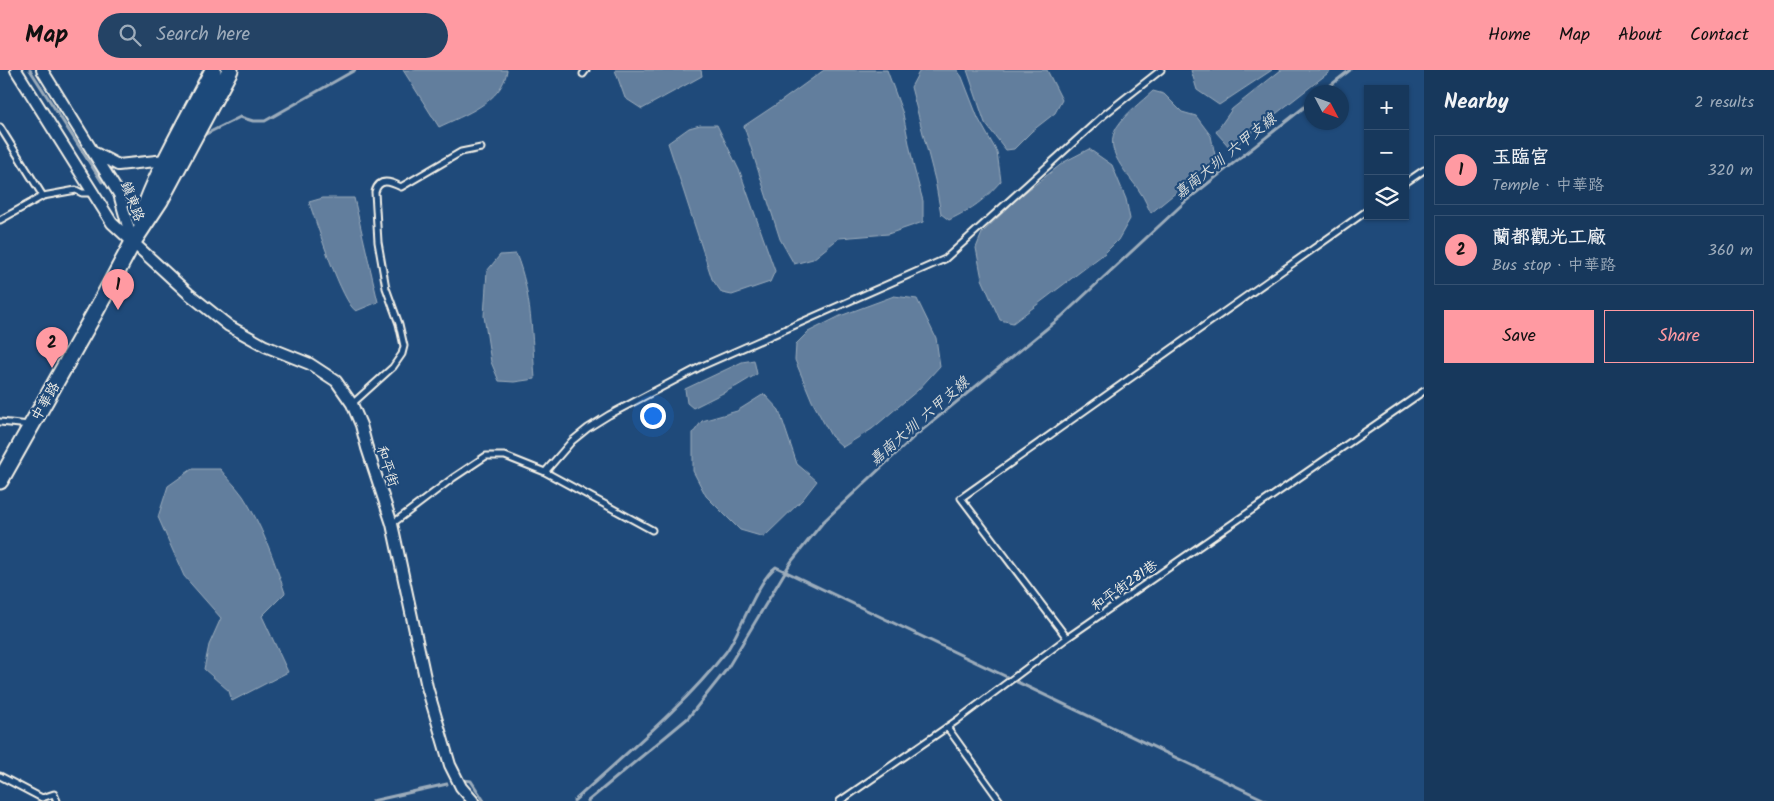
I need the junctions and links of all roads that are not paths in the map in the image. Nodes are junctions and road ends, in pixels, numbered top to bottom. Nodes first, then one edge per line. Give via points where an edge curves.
1 (16, 70) edge
2 (42, 70) edge
3 (214, 70) edge
4 (230, 70) edge
5 (1161, 70) edge
6 (0, 127) edge
7 (481, 148) dead end
8 (94, 153) junction
9 (166, 160) junction
10 (1424, 170) edge
11 (1409, 180) edge
12 (92, 193) junction
13 (42, 196) junction
14 (1364, 213) edge
15 (0, 220) edge
16 (133, 242) junction
17 (1424, 391) edge
18 (352, 404) junction
19 (0, 422) edge
20 (31, 425) junction
21 (545, 472) junction
22 (0, 480) edge
23 (392, 524) junction
24 (652, 530) dead end
25 (1067, 638) junction
26 (947, 727) junction
27 (0, 776) edge
28 (42, 800) edge
29 (57, 801) edge
30 (473, 801) edge
31 (840, 801) edge
32 (1000, 801) edge

1 - 12 street, 鎮東路
2 - 8 street, 鎮東路
3 - 9 street, 中華路
4 - 16 street, 中華路 via 160,201
5 - 21 lane via 1105,114 945,259 702,366 609,415 572,442
6 - 13 lane
7 - 18 lane via 462,152 401,187 383,181 376,187 378,242 386,288 400,324 404,346 393,366
8 - 9 street via 118,165
8 - 16 street, 鎮東路 via 119,194
9 - 16 street, 中華路 via 149,195
10 - 11 lane
12 - 13 lane via 76,190
12 - 16 street, 鎮東路 via 112,223
13 - 15 lane
14 - 25 lane via 961,498
16 - 18 street, 和平街 via 229,326 264,346 310,364 336,381
16 - 20 street, 中華路
17 - 25 lane, 和平街281巷
18 - 23 street, 和平街
19 - 20 lane
20 - 22 street, 中華路
21 - 23 lane via 505,456 486,456
21 - 24 lane
23 - 30 street, 和平街 via 426,687 450,765 461,787
25 - 26 lane, 和平街281巷
26 - 31 lane, 和平街281巷
26 - 32 lane
27 - 28 lane
28 - 29 lane via 54,794

